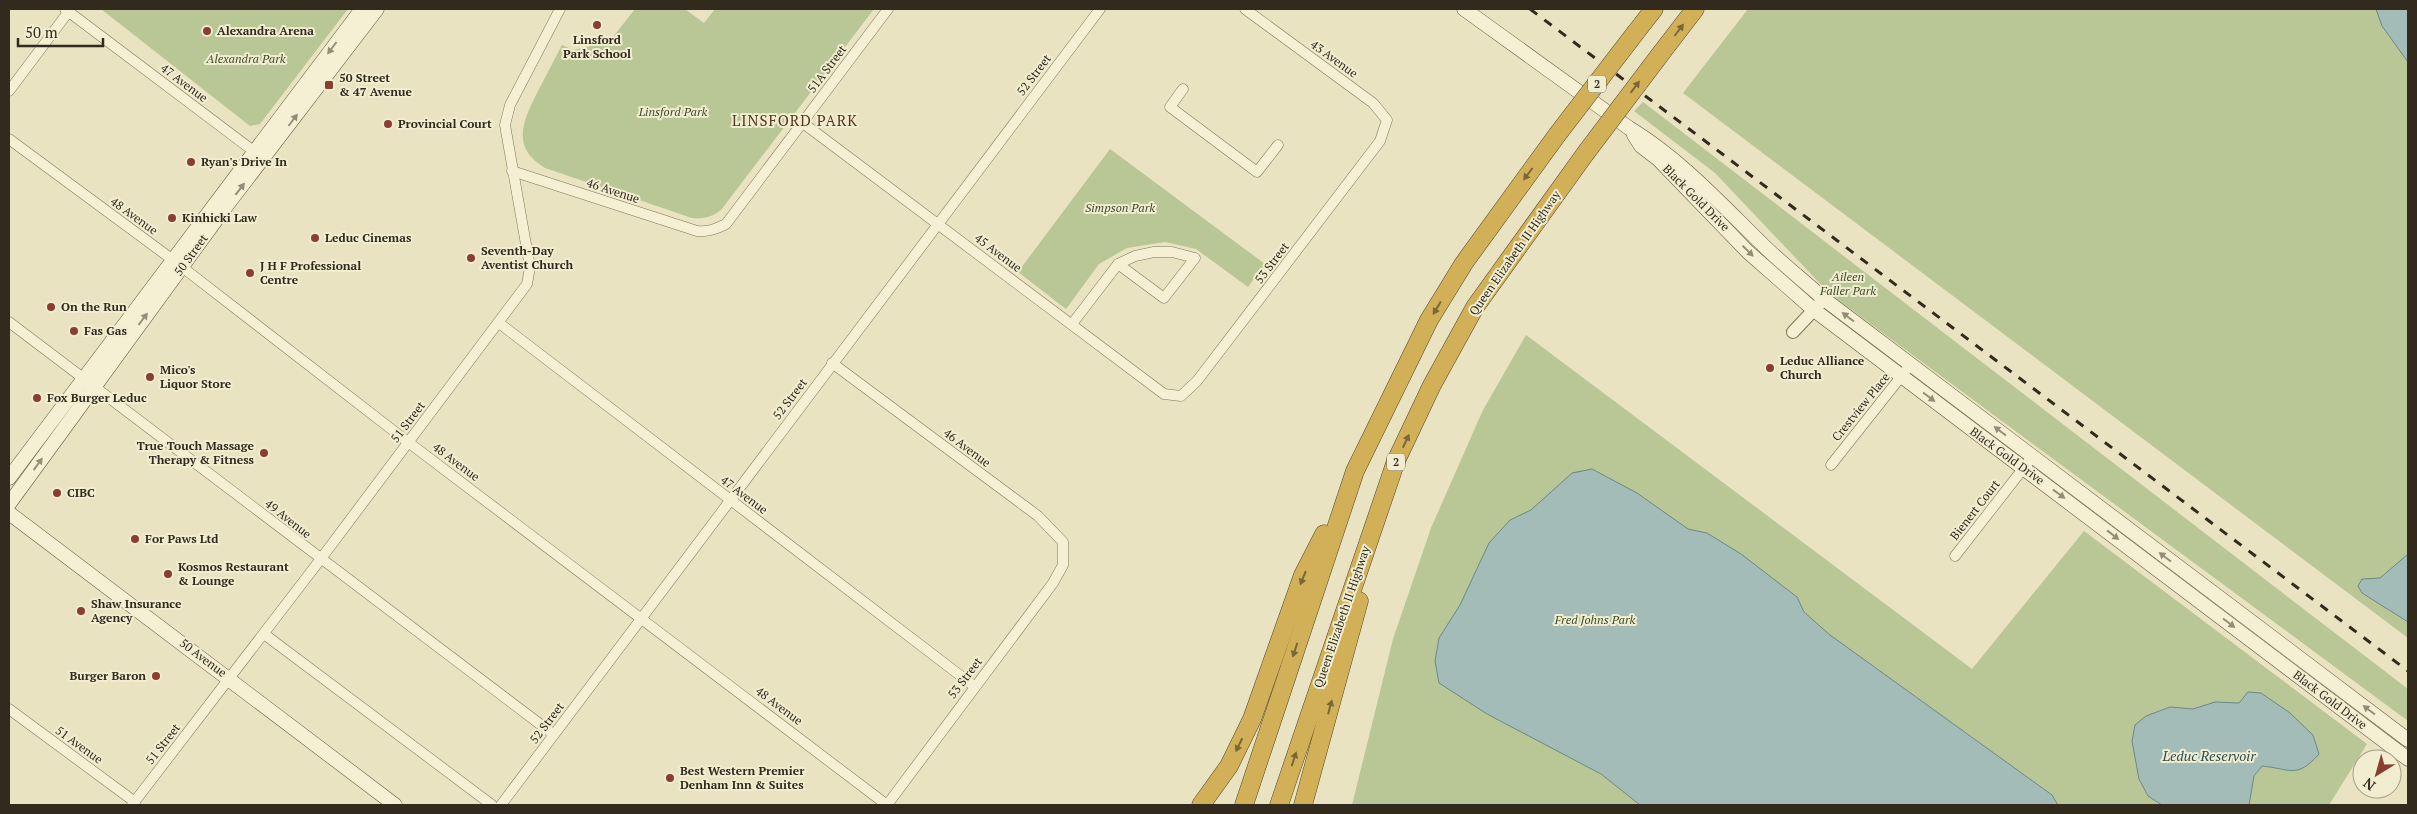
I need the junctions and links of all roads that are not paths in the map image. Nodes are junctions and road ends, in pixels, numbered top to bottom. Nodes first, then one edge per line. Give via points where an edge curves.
1 (362, 9) edge
2 (378, 9) edge
3 (560, 9) edge
4 (888, 9) edge
5 (1100, 9) edge
6 (1245, 9) edge
7 (1464, 9) edge
8 (1654, 9) edge
9 (1695, 9) edge
10 (67, 10) edge
11 (1183, 89) dead end
12 (9, 91) edge
13 (803, 123) junction
14 (1629, 128) junction
15 (9, 139) edge
16 (1380, 141) joint
17 (1278, 145) dead end
18 (259, 155) junction
19 (512, 171) junction
20 (937, 223) junction
21 (706, 232) joint
22 (177, 263) junction
23 (1118, 264) junction
24 (1824, 299) junction
25 (1814, 310) junction
26 (9, 322) edge
27 (499, 323) junction
28 (1072, 324) junction
29 (1793, 332) dead end
30 (832, 363) junction
31 (1911, 364) junction
32 (1902, 376) junction
33 (89, 382) junction
34 (1181, 396) joint
35 (408, 442) junction
36 (2033, 456) junction
37 (1396, 461) junction
38 (1831, 465) dead end
39 (2023, 469) junction
40 (1355, 471) junction
41 (9, 478) edge
42 (730, 500) junction
43 (9, 504) edge
44 (9, 513) edge
45 (1954, 556) dead end
46 (320, 560) junction
47 (1063, 565) joint
48 (641, 618) junction
49 (264, 634) junction
50 (230, 678) junction
51 (974, 686) junction
52 (9, 709) edge
53 (553, 734) junction
54 (2408, 740) edge
55 (2408, 759) edge
56 (133, 803) edge
57 (395, 805) edge
58 (492, 805) edge
59 (501, 805) edge
60 (887, 805) edge
61 (1201, 805) edge
62 (1244, 805) edge
63 (1279, 805) edge
64 (1303, 805) edge

1 -> 18 main road, 50 Street
18 -> 2 main road, 50 Street
3 - 19 street, 51 Street via 507,114 505,125
4 - 13 street, 51A Street
5 - 20 street, 52 Street
6 - 16 street, 43 Avenue via 1373,103 1387,120
7 - 14 main road, Black Gold Drive
8 -> 40 highway, 2, bridge via 1464,263 1434,312
37 -> 9 highway, Queen Elizabeth II Highway / 2, bridge via 1432,385 1475,307
10 - 12 street
10 - 18 street, 47 Avenue
11 - 17 street via 1170,107 1257,172
13 - 20 street, 45 Avenue
13 - 21 street, 51A Street via 726,224
14 - 24 main road, Black Gold Drive via 1656,144 1681,165 1761,244
14 -> 25 main road, Black Gold Drive via 1641,146 1748,252
15 - 22 street, 48 Avenue
16 - 34 street, 53 Street via 1197,381
18 - 22 main road, 50 Street
19 - 21 street, 46 Avenue
19 - 27 street, 51 Street via 530,276
20 - 28 street, 45 Avenue
20 - 30 street, 52 Street
22 - 33 main road, 50 Street
22 - 35 street, 48 Avenue
23 - 23 street via 1154,252 1172,252 1195,258 1164,298
23 - 28 street
24 - 25 street
31 -> 24 main road, Black Gold Drive
25 - 29 street
25 - 32 main road, Black Gold Drive
26 - 33 street, 49 Avenue
27 - 35 street, 51 Street
27 - 42 street, 47 Avenue
28 - 34 street, 45 Avenue via 1164,394
30 - 42 street, 52 Street
30 - 47 street, 46 Avenue via 1038,516 1063,542
31 - 32 street, Crestview Place
36 -> 31 main road, Black Gold Drive
32 - 38 street, Crestview Place
32 -> 39 main road, Black Gold Drive
33 - 41 main road, 50 Street
43 -> 33 main road, 50 Street
33 - 46 street, 49 Avenue
35 - 46 street, 51 Street
35 - 48 street, 48 Avenue
36 - 39 street, Bienert Court
54 -> 36 main road, Black Gold Drive
63 -> 37 highway, Queen Elizabeth II Highway / 2
64 -> 37 highway
39 - 45 street, Bienert Court
39 -> 55 main road, Black Gold Drive
40 -> 61 highway via 1303,575 1252,720 1229,766
40 -> 62 highway, 2
42 - 48 street, 52 Street
42 - 51 street, 47 Avenue
44 - 50 main road, 50 Avenue
46 - 49 street, 51 Street
46 - 53 street, 49 Avenue
47 - 51 street, 53 Street via 1053,583
48 - 53 street, 52 Street
48 - 60 street, 48 Avenue
49 - 50 street, 51 Street
49 - 58 street
50 - 56 street, 51 Street
50 - 57 main road, 50 Avenue
51 - 60 street, 53 Street
52 - 56 street, 51 Avenue
53 - 59 street, 52 Street

